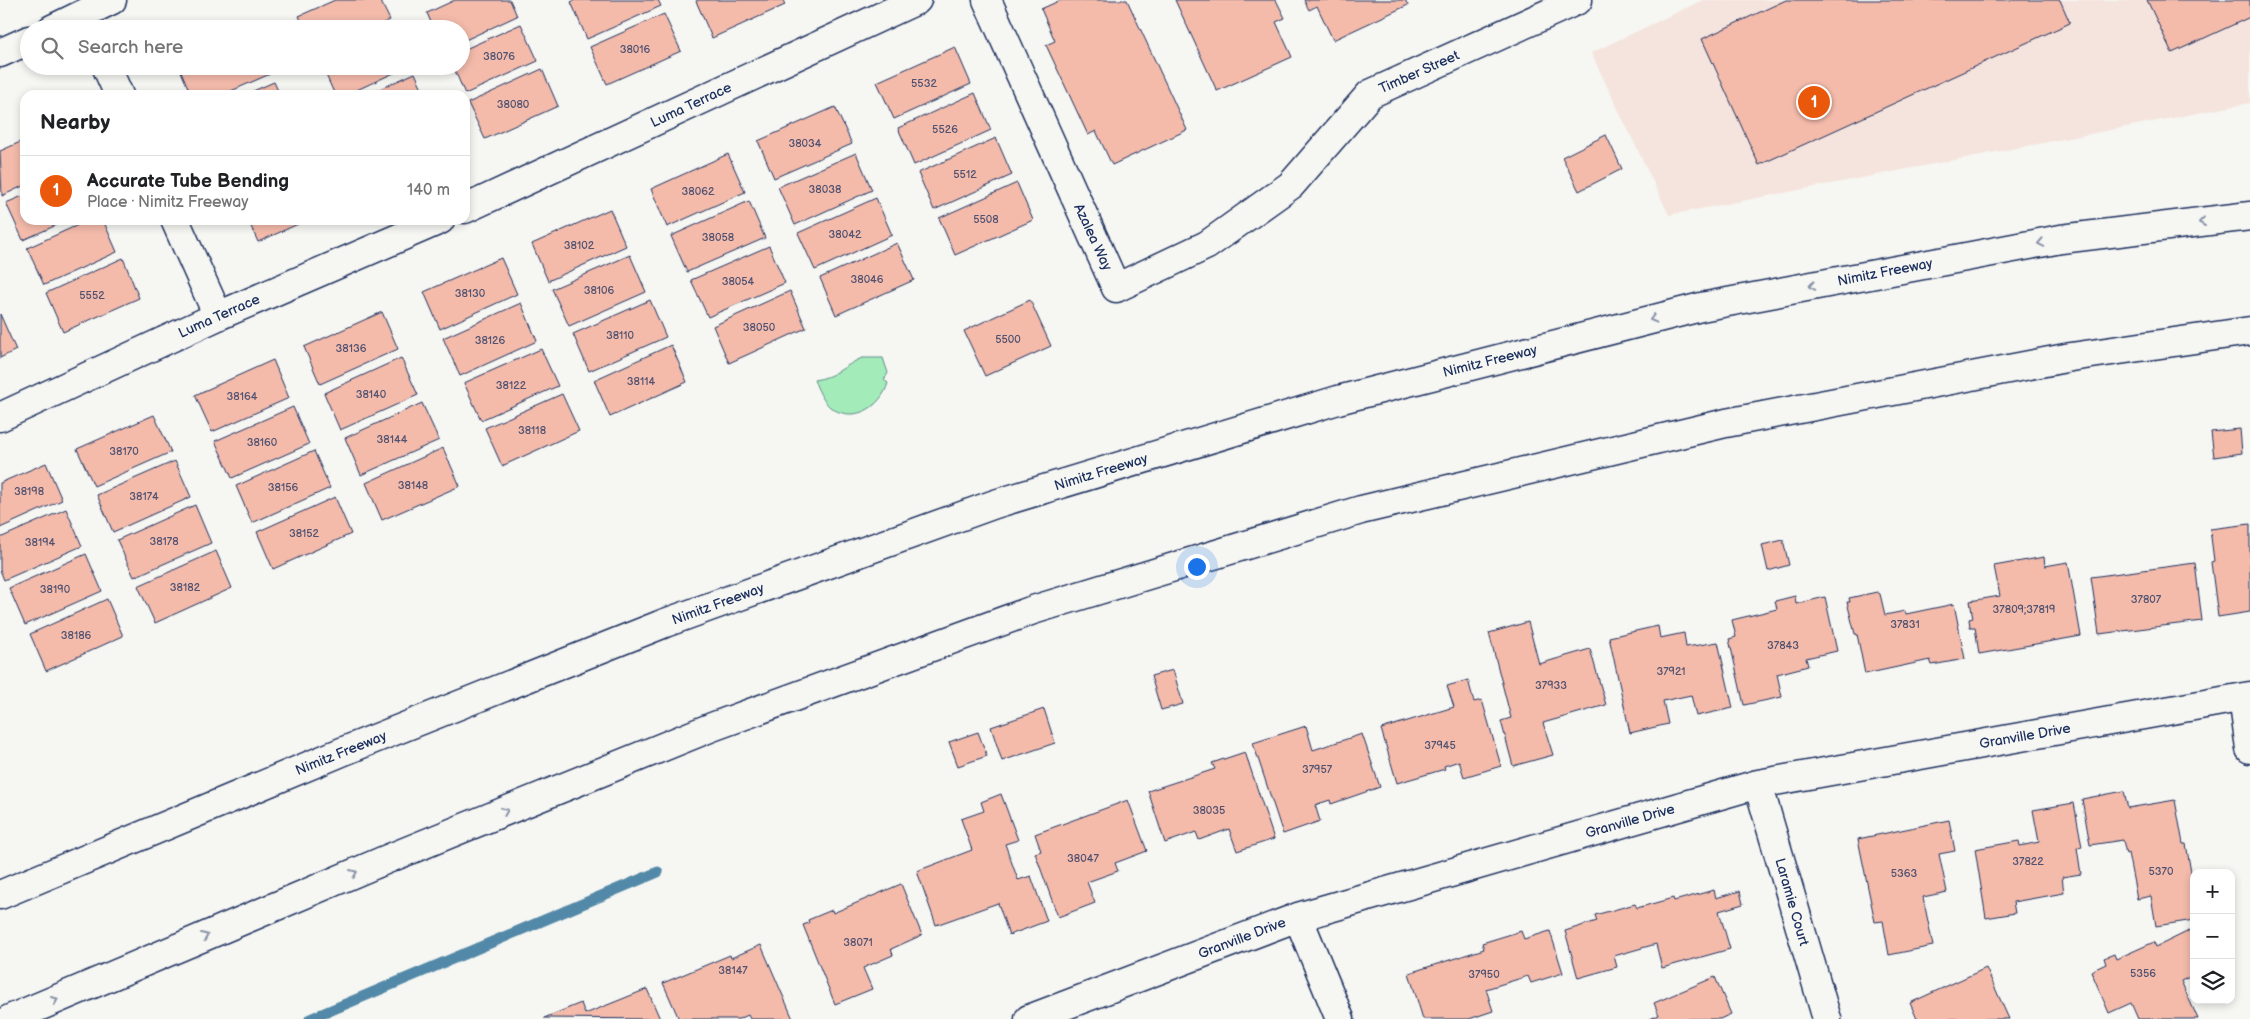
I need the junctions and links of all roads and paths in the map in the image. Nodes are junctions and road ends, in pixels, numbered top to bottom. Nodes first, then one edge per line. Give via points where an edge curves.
1 (112, 0) edge
2 (917, 0) edge
3 (987, 0) edge
4 (1578, 0) edge
5 (88, 20) edge
6 (20, 44) edge
7 (0, 53) edge
8 (110, 75) edge
9 (117, 90) edge
10 (1291, 185) joint
11 (470, 207) edge
12 (2250, 216) edge
13 (178, 225) edge
14 (428, 225) edge
15 (218, 316) junction
16 (2250, 330) edge
17 (0, 416) edge
18 (2246, 696) edge
19 (2250, 749) edge
20 (1758, 784) junction
21 (0, 895) edge
22 (1298, 917) junction
23 (10, 1019) edge
24 (1029, 1019) edge
25 (1340, 1019) edge
26 (1827, 1019) edge

1 - 5 main road
2 - 11 main road, Luma Terrace
3 - 10 main road, Azalea Way via 1116,288 1207,245
4 - 10 main road, Timber Street via 1370,94
6 - 7 main road
8 - 9 main road
12 -> 21 main road, Nimitz Freeway via 2061,239 1701,307 1338,400 995,504 665,622 353,747
13 - 15 main road
14 - 15 main road, Luma Terrace
15 - 17 main road, Luma Terrace
23 -> 16 main road via 385,860 712,727 1033,610 1361,510 1726,423 2071,357
18 - 19 main road
18 - 20 main road, Granville Drive
20 - 22 main road, Granville Drive
20 - 26 main road, Laramie Court
22 - 24 main road, Granville Drive
22 - 25 main road

